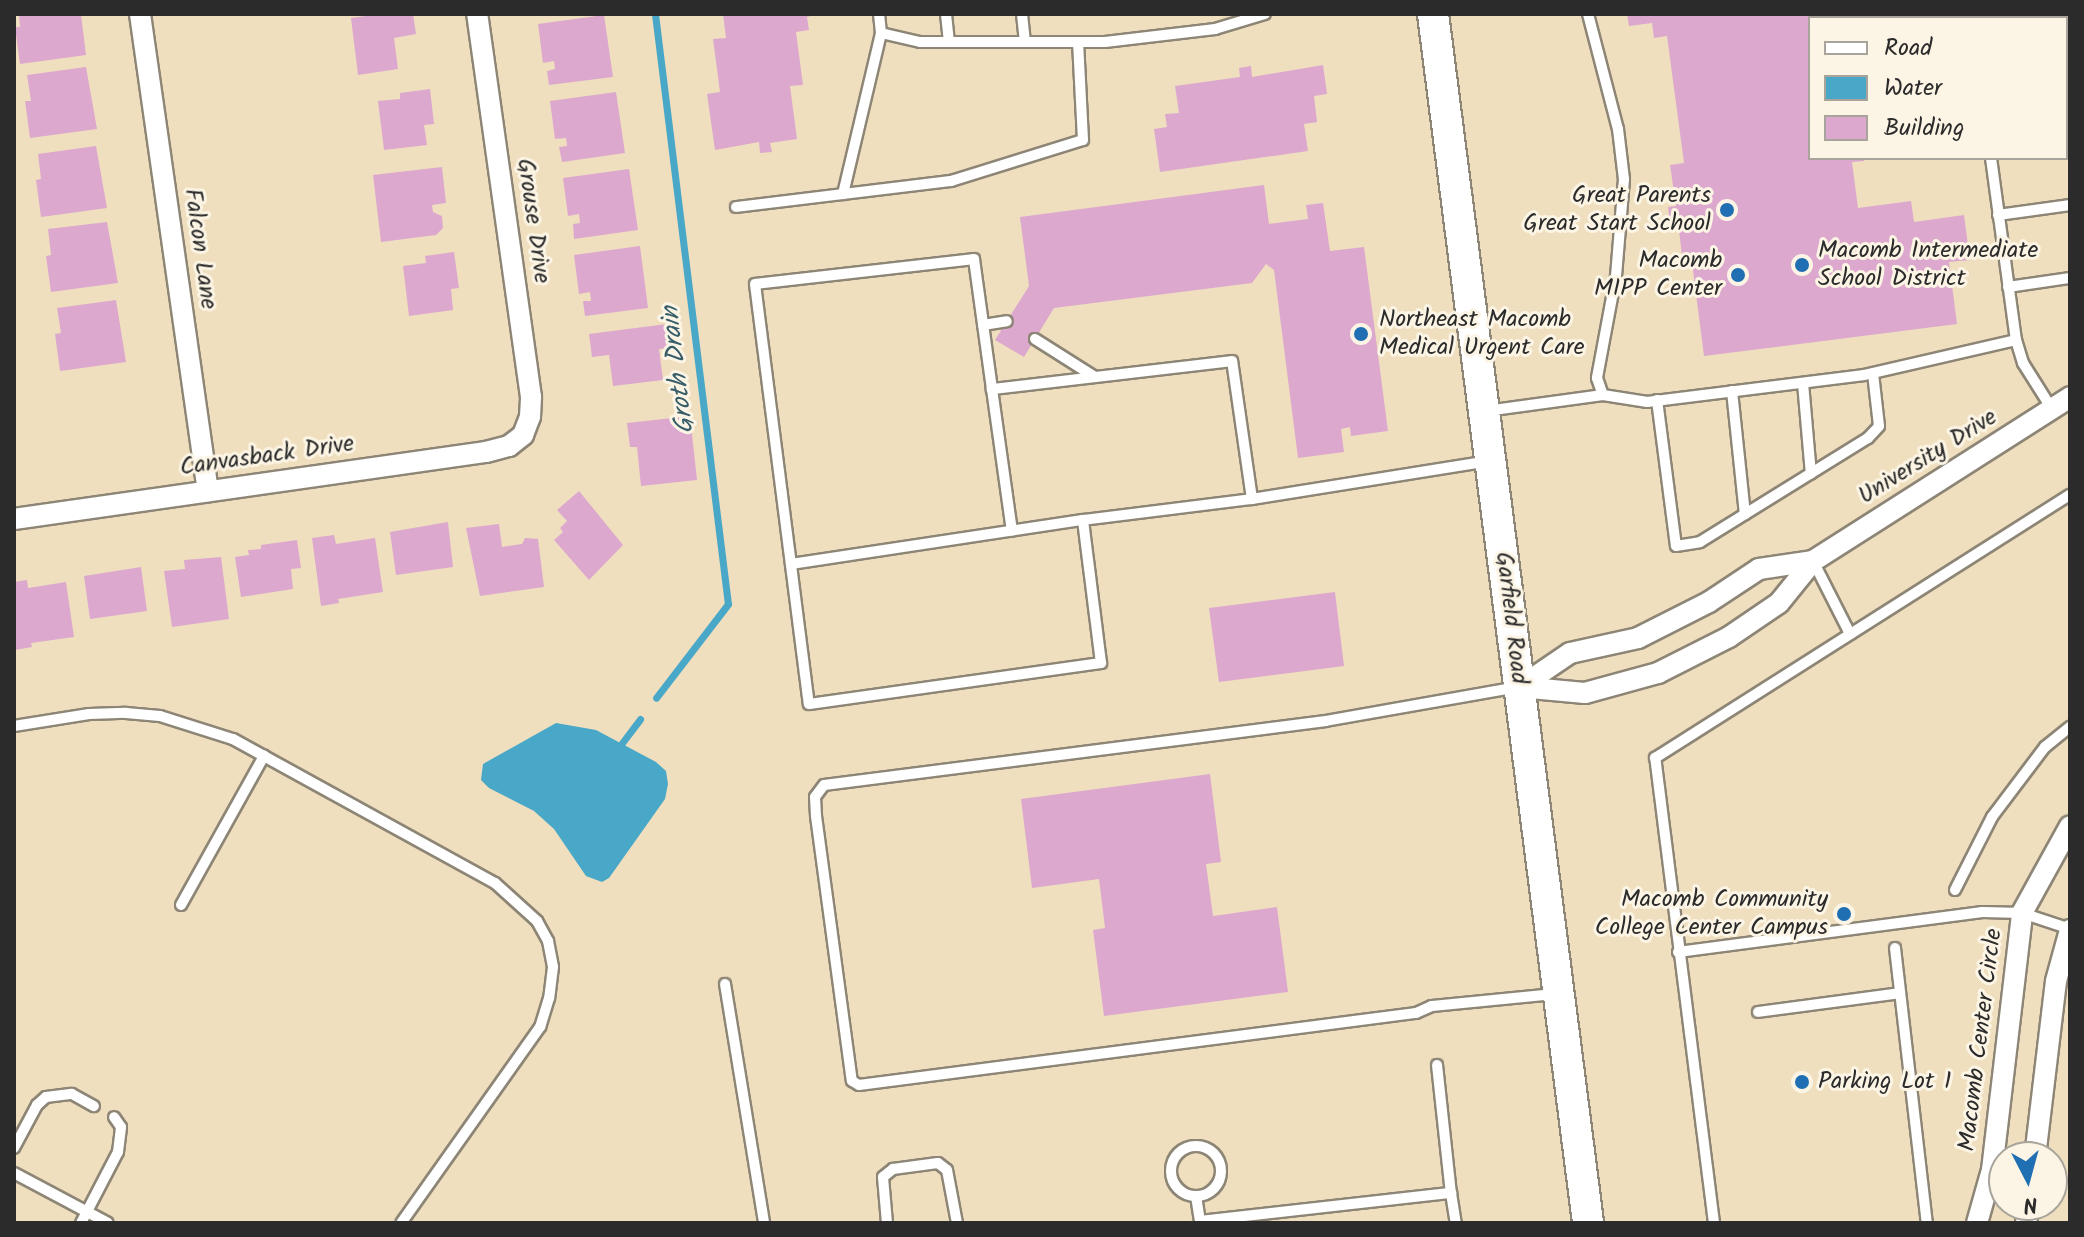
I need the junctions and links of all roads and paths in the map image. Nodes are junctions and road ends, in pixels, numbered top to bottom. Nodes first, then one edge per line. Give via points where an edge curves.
1 (140, 14) edge
2 (477, 14) edge
3 (879, 14) edge
4 (946, 14) edge
5 (1022, 14) edge
6 (1265, 14) edge
7 (1433, 14) edge
8 (1588, 14) edge
9 (881, 33) junction
10 (949, 42) junction
11 (1025, 42) junction
12 (1078, 42) junction
13 (1991, 160) edge
14 (843, 194) junction
15 (2070, 205) edge
16 (736, 207) dead end
17 (1998, 215) junction
18 (2070, 278) edge
19 (2008, 287) junction
20 (1007, 321) dead end
21 (983, 325) junction
22 (1035, 339) dead end
23 (2016, 340) junction
24 (1873, 373) junction
25 (1095, 377) junction
26 (1803, 383) junction
27 (992, 389) junction
28 (1732, 391) junction
29 (1603, 395) junction
30 (1657, 400) junction
31 (2061, 403) edge
32 (1484, 411) junction
33 (523, 435) joint
34 (1491, 461) junction
35 (1811, 474) junction
36 (208, 491) junction
37 (2070, 495) edge
38 (1252, 499) junction
39 (1745, 514) junction
40 (14, 519) edge
41 (1083, 520) junction
42 (1012, 531) junction
43 (1813, 561) junction
44 (791, 564) junction
45 (1850, 634) junction
46 (1520, 687) junction
47 (14, 726) edge
48 (2070, 727) edge
49 (264, 756) junction
50 (2070, 826) edge
51 (1955, 890) dead end
52 (181, 905) dead end
53 (2022, 913) junction
54 (2070, 929) edge
55 (1895, 948) dead end
56 (1678, 952) junction
57 (725, 984) dead end
58 (1559, 993) junction
59 (1900, 993) junction
60 (1758, 1012) dead end
61 (1437, 1065) dead end
62 (94, 1106) dead end
63 (114, 1117) dead end
64 (2037, 1141) edge
65 (14, 1148) edge
66 (14, 1173) edge
67 (1451, 1193) junction
68 (1196, 1196) junction
69 (87, 1211) junction
70 (1196, 1222) edge
71 (81, 1223) edge
72 (108, 1223) edge
73 (401, 1223) edge
74 (764, 1223) edge
75 (887, 1223) edge
76 (957, 1223) edge
77 (1456, 1223) edge
78 (1588, 1223) edge
79 (1714, 1223) edge
80 (1927, 1223) edge
81 (1977, 1223) edge

1 - 36 street, Falcon Lane
2 - 33 street, Grouse Drive via 531,397
3 - 9 lane
4 - 10 lane
5 - 11 lane
6 - 12 lane via 1215,29
7 - 32 main road, Garfield Road
8 - 29 lane via 1618,129 1624,179 1616,276 1597,378
9 - 10 lane
9 - 14 lane
10 - 11 lane
11 - 12 lane
12 - 14 lane via 1083,140 951,181
13 - 17 lane
14 - 16 lane
15 - 17 lane
17 - 19 lane
18 - 19 lane
19 - 23 lane
20 - 21 lane
21 - 27 lane
21 - 44 lane via 974,259 755,284
22 - 25 lane
23 - 24 lane
23 - 31 lane via 2023,363
24 - 26 lane
24 - 35 lane via 1879,426
25 - 27 lane
25 - 38 lane via 1232,361
26 - 28 lane
26 - 35 lane
27 - 42 lane
28 - 30 lane
28 - 39 lane
29 - 30 lane
29 - 32 lane
30 - 39 lane via 1676,546 1700,542
31 - 43 street, University Drive
32 - 34 main road, Garfield Road
33 - 36 street, Canvasback Drive via 509,446 486,452
34 - 38 lane
34 - 46 main road, Garfield Road
35 - 39 lane
36 - 40 street, Canvasback Drive
37 - 45 lane
38 - 41 lane
41 - 42 lane
41 - 44 lane via 1101,663 809,704
42 - 44 lane
43 - 45 lane
43 - 46 street, University Drive via 1759,569 1638,638 1570,653
43 - 46 street, University Drive via 1779,603 1729,637 1658,673 1585,693
45 - 56 lane via 1655,758
46 - 58 main road, Garfield Road
46 - 58 lane via 1326,721 824,785 815,797 816,816 852,1081 859,1085
47 - 49 lane via 89,714 160,716 233,739
48 - 51 lane via 2045,747 1992,817
49 - 52 lane
49 - 73 lane via 495,883 519,901 548,941 553,967 540,1027
50 - 53 street, Macomb Center Circle
53 - 54 lane
53 - 56 lane via 1982,912
53 - 81 street, Macomb Center Circle via 1992,1170
54 - 64 street via 2056,981
55 - 59 lane
56 - 79 lane
57 - 74 lane
58 - 78 main road, Garfield Road
59 - 60 lane
59 - 80 lane
61 - 67 lane
62 - 65 lane via 72,1094 46,1097
63 - 69 lane via 121,1127 118,1152
66 - 69 lane
67 - 70 lane
67 - 77 lane
68 - 68 lane via 1214,1189 1220,1175 1218,1160 1199,1147 1177,1156 1171,1171 1177,1187
68 - 70 lane
69 - 71 lane
69 - 72 lane
75 - 76 lane via 883,1177 893,1169 938,1163 947,1170

